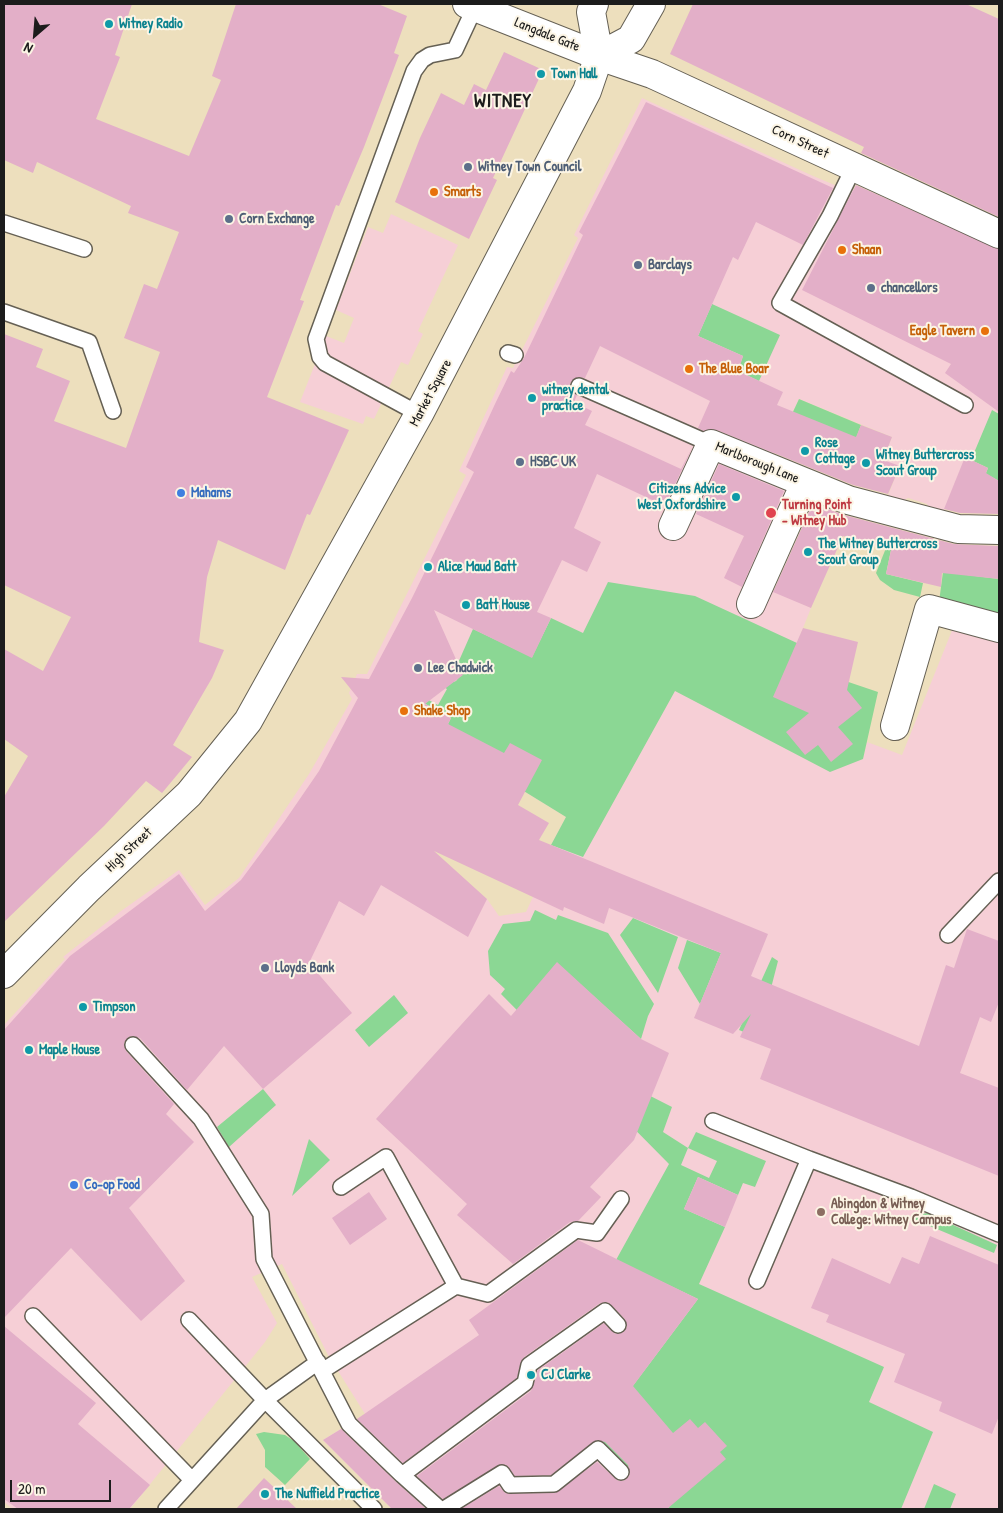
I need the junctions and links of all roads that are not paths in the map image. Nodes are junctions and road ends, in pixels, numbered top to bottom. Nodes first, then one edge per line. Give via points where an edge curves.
1 (594, 4) edge
2 (651, 4) edge
3 (471, 5) edge
4 (599, 56) junction
5 (854, 167) junction
6 (4, 223) edge
7 (999, 234) edge
8 (84, 249) dead end
9 (4, 312) edge
10 (579, 386) dead end
11 (965, 405) dead end
12 (113, 411) dead end
13 (419, 414) junction
14 (711, 444) junction
15 (805, 483) junction
16 (673, 526) dead end
17 (999, 530) edge
18 (751, 604) dead end
19 (999, 628) edge
20 (248, 721) joint
21 (895, 726) dead end
22 (999, 881) edge
23 (948, 935) dead end
24 (4, 974) edge
25 (133, 1044) dead end
26 (713, 1121) dead end
27 (809, 1159) junction
28 (341, 1187) dead end
29 (621, 1199) dead end
30 (999, 1234) edge
31 (757, 1281) dead end
32 (456, 1286) junction
33 (33, 1316) dead end
34 (189, 1320) dead end
35 (618, 1325) dead end
36 (320, 1367) junction
37 (265, 1400) junction
38 (620, 1472) dead end
39 (402, 1475) junction
40 (192, 1480) junction
41 (166, 1509) edge
42 (374, 1509) edge
43 (440, 1509) edge
44 (444, 1509) edge

1 - 4 street, Market Square via 591,12
2 - 4 street via 631,39
3 - 4 street, Langdale Gate
3 - 13 lane via 455,50 430,55 414,71 316,339 320,357 325,363
4 - 5 street, Corn Street via 652,74
4 - 13 street, Market Square via 587,91
5 - 7 street, Corn Street
5 - 11 lane via 780,303
6 - 8 lane
9 - 12 lane via 89,342
10 - 14 lane, Marlborough Lane
13 - 20 street, Market Square
14 - 15 street, Marlborough Lane
14 - 16 street
15 - 17 street, Marlborough Lane via 848,500 940,524
15 - 18 street
19 - 21 street via 929,609
20 - 24 street, High Street via 188,794
22 - 23 lane
25 - 36 lane via 201,1119 261,1214 264,1259
26 - 27 lane
27 - 30 lane
27 - 31 lane
28 - 32 lane via 386,1157
29 - 32 lane via 597,1233 576,1230 488,1294
32 - 36 lane
33 - 40 lane
34 - 37 lane
35 - 39 lane via 605,1311 529,1365 526,1383
36 - 37 lane
36 - 39 lane via 348,1424
37 - 40 lane
37 - 42 lane
38 - 44 lane via 598,1449 554,1484 510,1485 502,1473
39 - 43 lane
40 - 41 lane

